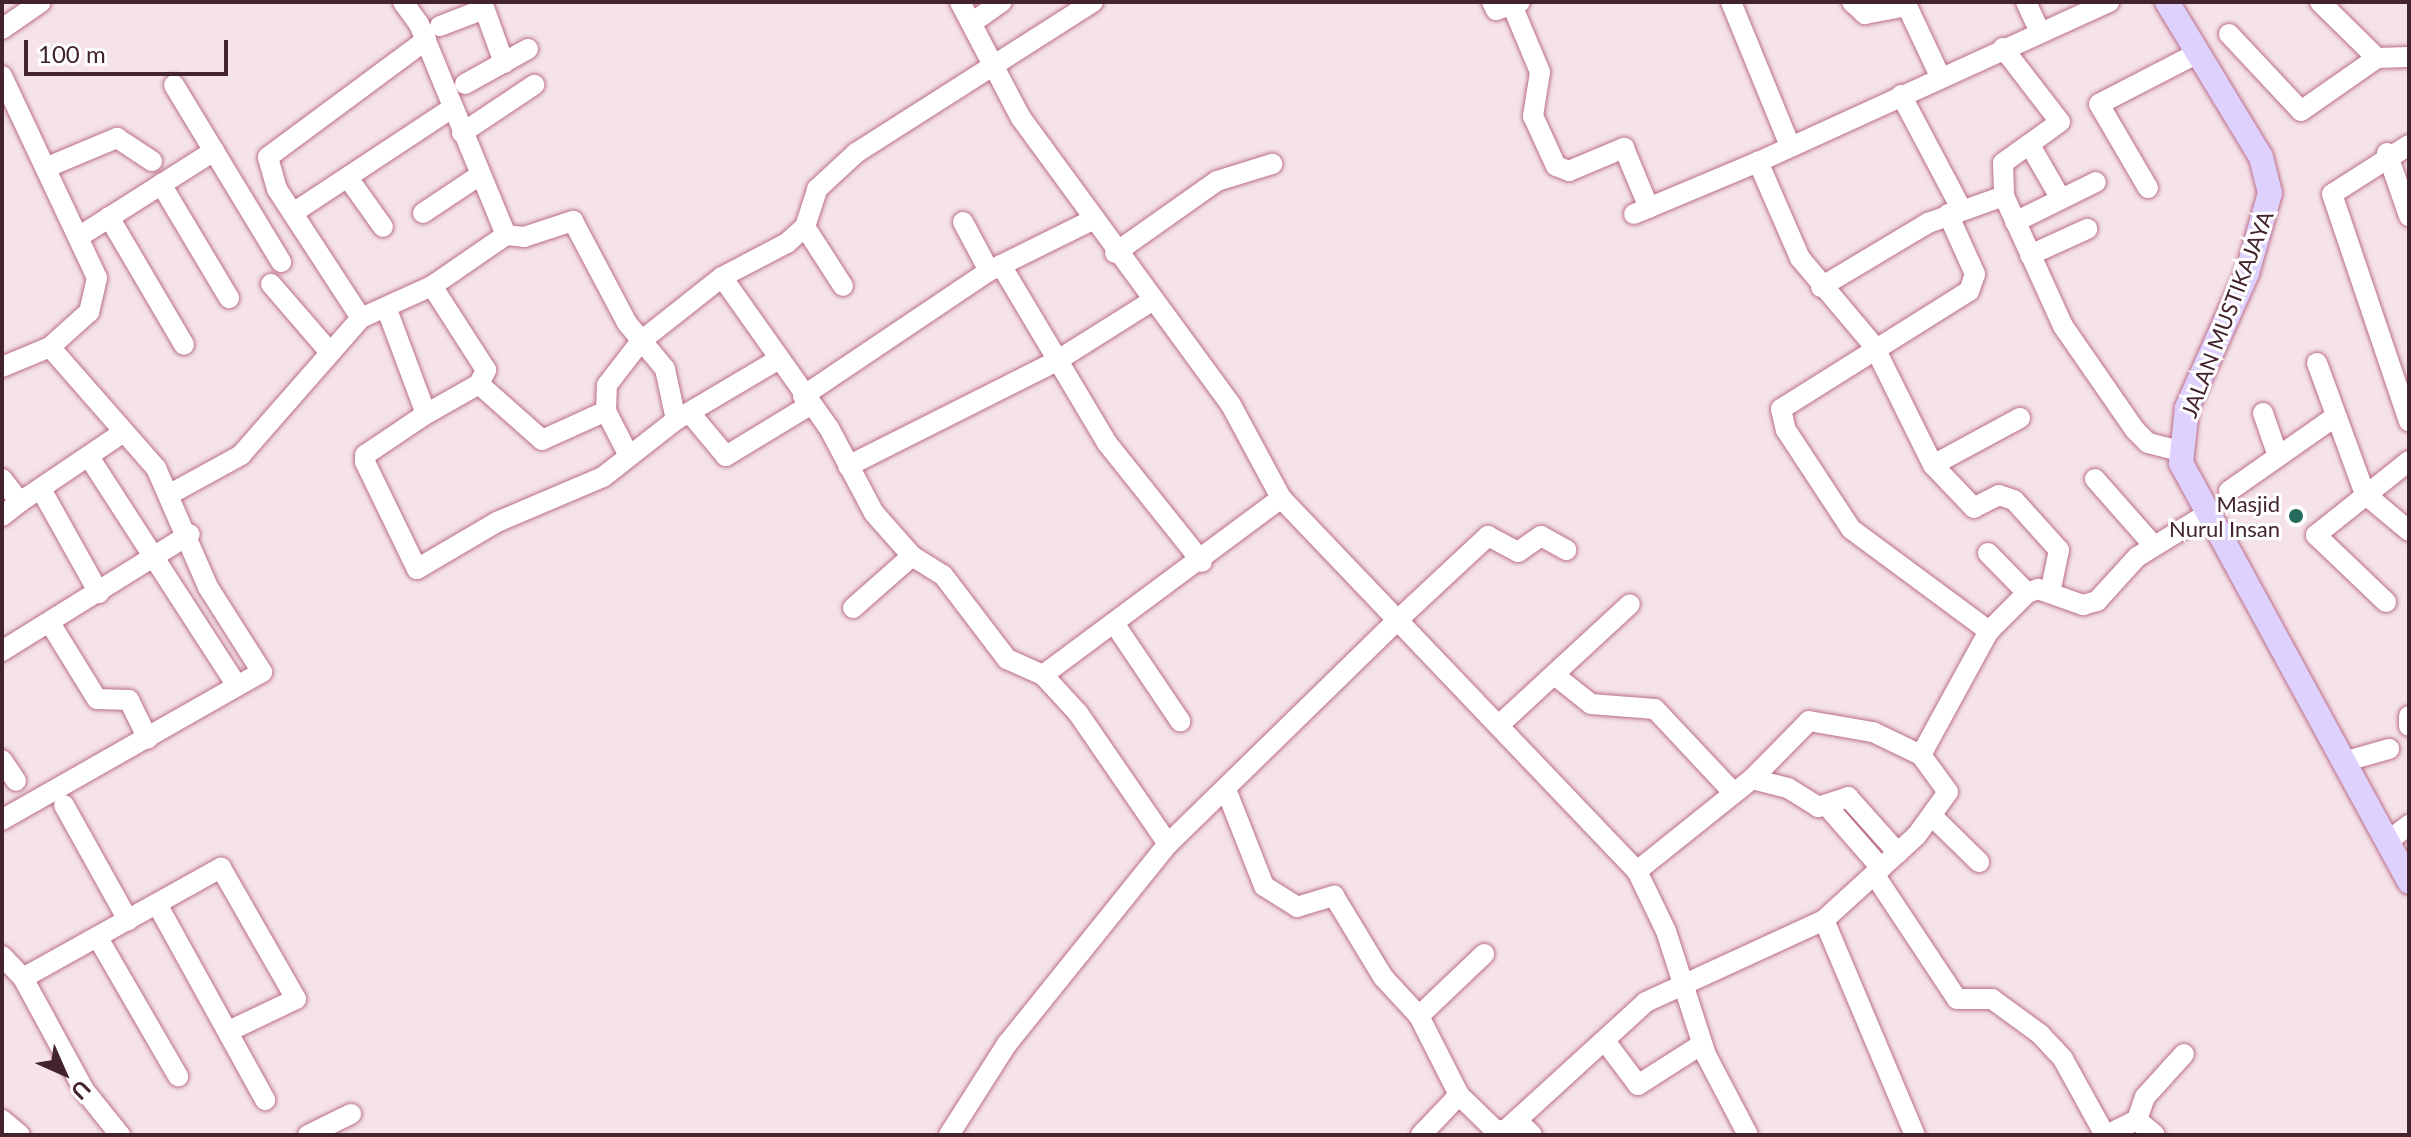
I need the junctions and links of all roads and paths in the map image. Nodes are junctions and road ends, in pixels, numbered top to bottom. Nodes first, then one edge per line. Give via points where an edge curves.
1 (41, 2) edge
2 (403, 2) edge
3 (960, 2) edge
4 (1002, 2) edge
5 (1093, 2) edge
6 (1731, 2) edge
7 (1852, 2) edge
8 (2026, 2) edge
9 (2109, 2) edge
10 (2167, 2) edge
11 (2320, 2) edge
12 (1508, 3) edge
13 (483, 5) edge
14 (973, 22) junction
15 (2, 29) edge
16 (2040, 32) junction
17 (433, 33) junction
18 (2229, 34) dead end
19 (2003, 48) junction
20 (528, 49) dead end
21 (2196, 54) junction
22 (2408, 56) edge
23 (2377, 58) junction
24 (504, 63) junction
25 (996, 66) junction
26 (2, 76) edge
27 (1940, 76) junction
28 (465, 84) dead end
29 (174, 85) dead end
30 (534, 85) dead end
31 (1901, 95) junction
32 (452, 108) junction
33 (462, 133) junction
34 (2409, 145) edge
35 (1790, 146) junction
36 (2031, 147) junction
37 (214, 151) junction
38 (2387, 153) junction
39 (152, 161) dead end
40 (1758, 162) junction
41 (1272, 164) dead end
42 (50, 166) junction
43 (480, 175) junction
44 (351, 182) junction
45 (2096, 182) dead end
46 (161, 184) junction
47 (2148, 188) dead end
48 (2004, 196) junction
49 (2061, 199) junction
50 (299, 209) dead end
51 (1955, 212) junction
52 (423, 213) dead end
53 (2409, 216) edge
54 (109, 217) junction
55 (1090, 221) junction
56 (963, 222) dead end
57 (2015, 222) junction
58 (383, 227) dead end
59 (805, 227) junction
60 (2087, 229) dead end
61 (506, 235) junction
62 (80, 236) junction
63 (1115, 253) junction
64 (2030, 255) junction
65 (281, 262) dead end
66 (995, 268) junction
67 (722, 277) junction
68 (271, 284) dead end
69 (432, 286) junction
70 (843, 286) dead end
71 (1821, 287) junction
72 (229, 298) dead end
73 (1152, 301) junction
74 (386, 307) junction
75 (361, 318) junction
76 (641, 341) junction
77 (184, 345) dead end
78 (1874, 346) junction
79 (50, 347) junction
80 (328, 350) junction
81 (779, 359) junction
82 (1055, 362) junction
83 (2317, 363) dead end
84 (2, 367) edge
85 (479, 384) junction
86 (807, 401) junction
87 (606, 411) junction
88 (2263, 413) dead end
89 (426, 414) junction
90 (2408, 415) edge
91 (683, 416) junction
92 (2336, 416) junction
93 (2020, 418) dead end
94 (121, 434) junction
95 (2181, 451) junction
96 (629, 456) junction
97 (2278, 456) junction
98 (89, 457) junction
99 (2409, 461) edge
100 (1933, 465) junction
101 (848, 466) junction
102 (2, 479) edge
103 (2095, 479) dead end
104 (42, 491) junction
105 (2229, 491) dead end
106 (172, 493) junction
107 (2365, 494) junction
108 (1281, 498) junction
109 (20, 502) junction
110 (2207, 514) junction
111 (2, 516) edge
112 (2409, 531) edge
113 (190, 534) junction
114 (2154, 546) junction
115 (1566, 550) dead end
116 (1988, 553) dead end
117 (912, 556) junction
118 (151, 560) junction
119 (1202, 562) junction
120 (99, 593) junction
121 (2027, 593) junction
122 (2050, 593) junction
123 (2386, 602) dead end
124 (1630, 604) dead end
125 (853, 608) dead end
126 (1401, 617) junction
127 (50, 623) junction
128 (1116, 626) junction
129 (1989, 631) junction
130 (2, 651) edge
131 (1043, 675) junction
132 (1557, 677) junction
133 (236, 684) junction
134 (2409, 716) edge
135 (1180, 721) dead end
136 (1499, 725) junction
137 (2409, 726) edge
138 (148, 739) junction
139 (2389, 749) dead end
140 (1921, 755) junction
141 (2, 760) edge
142 (2343, 762) junction
143 (1752, 779) junction
144 (16, 781) dead end
145 (1227, 792) junction
146 (1733, 792) junction
147 (64, 805) dead end
148 (1826, 805) junction
149 (1932, 816) junction
150 (2, 820) edge
151 (2409, 825) edge
152 (2387, 842) junction
153 (1168, 844) junction
154 (1898, 853) junction
155 (1979, 862) dead end
156 (1637, 871) junction
157 (1878, 871) junction
158 (2409, 882) edge
159 (157, 904) junction
160 (128, 920) junction
161 (1824, 920) junction
162 (98, 938) junction
163 (1484, 954) dead end
164 (2, 956) edge
165 (23, 978) junction
166 (1680, 982) junction
167 (1419, 1016) junction
168 (229, 1031) junction
169 (1605, 1041) junction
170 (1702, 1044) junction
171 (2184, 1054) dead end
172 (178, 1076) dead end
173 (1459, 1095) junction
174 (265, 1100) dead end
175 (351, 1114) dead end
176 (2, 1120) edge
177 (2137, 1120) junction
178 (1525, 1128) edge
179 (20, 1135) edge
180 (120, 1135) edge
181 (308, 1135) edge
182 (949, 1135) edge
183 (1421, 1135) edge
184 (1748, 1135) edge
185 (1915, 1135) edge
186 (2106, 1135) edge
187 (2155, 1135) edge

1 - 15 street
2 - 17 street
3 - 14 street
4 - 14 street
5 - 25 street
6 - 35 street
7 - 27 street via 1861,14 1907,6
8 - 16 street
9 - 16 street
10 - 21 main road, JALAN MUSTIKAJAYA
11 - 23 street
12 - 40 street via 1540,72 1533,116 1556,166 1569,171 1624,148 1642,211
13 - 17 street
13 - 24 street
14 - 25 street
16 - 19 street
17 - 32 street
17 - 75 street via 268,157 277,189
18 - 23 street via 2301,111
19 - 27 street
19 - 36 street via 2060,122
20 - 24 street
21 - 47 street via 2099,104
21 - 95 main road, JALAN MUSTIKAJAYA via 2261,157 2270,209 2187,408
22 - 23 street
24 - 28 street
25 - 55 street
25 - 59 street via 856,153 817,189
26 - 42 street
27 - 31 street
29 - 37 street
30 - 33 street
31 - 35 street
31 - 51 street
32 - 33 street
32 - 44 street
33 - 43 street
34 - 38 street
35 - 40 street
36 - 48 street via 2003,163
36 - 49 street
37 - 46 street
37 - 65 street
38 - 53 street
38 - 90 street via 2337,185 2332,205
39 - 42 street via 117,138
40 - 71 street via 1800,258
41 - 63 street via 1217,181
42 - 62 street
43 - 52 street
43 - 61 street
44 - 50 street via 346,175
44 - 58 street
45 - 49 street
46 - 54 street
46 - 72 street
48 - 51 street
48 - 57 street
49 - 57 street
51 - 71 street
51 - 78 street via 1975,283
54 - 62 street
54 - 77 street
55 - 63 street
55 - 66 street
56 - 66 street
57 - 64 street
59 - 67 street
59 - 70 street
60 - 64 street
61 - 69 street
61 - 76 street via 573,221
62 - 79 street via 97,278 96,298 79,325
63 - 73 street
64 - 95 street via 2063,326 2135,430 2148,443
66 - 82 street
66 - 86 street
67 - 76 street
67 - 81 street
68 - 80 street
69 - 74 street
69 - 85 street via 484,359
71 - 78 street
73 - 82 street
73 - 108 street via 1231,405
74 - 75 street
74 - 89 street
75 - 80 street
76 - 87 street via 607,385
76 - 91 street via 665,369
78 - 100 street
78 - 129 street via 1781,409 1786,430 1851,529
79 - 84 street
79 - 94 street
80 - 106 street via 241,455
81 - 86 street
81 - 91 street
82 - 101 street
82 - 119 street via 1107,443
83 - 92 street
85 - 87 street via 542,440
85 - 89 street
86 - 91 street via 726,456
86 - 101 street
87 - 96 street
88 - 97 street
89 - 96 street via 365,455 417,569
91 - 96 street
92 - 97 street
92 - 107 street
93 - 100 street
94 - 98 street
94 - 106 street
95 - 110 main road
97 - 105 street
98 - 104 street
98 - 118 street
99 - 107 street
100 - 122 street via 1974,508 1999,495 2014,500 2059,550
101 - 117 street
102 - 109 street
103 - 114 street
104 - 109 street
104 - 120 street
106 - 113 street
107 - 112 street
107 - 123 street via 2316,539
108 - 119 street
108 - 126 street
109 - 111 street
110 - 114 street
110 - 142 main road
113 - 118 street
113 - 133 street via 208,587 262,672
114 - 122 street via 2097,601 2083,605
115 - 126 street via 1541,536 1518,552 1488,536
116 - 121 street
117 - 125 street
117 - 131 street via 943,575 1007,659
118 - 120 street
118 - 133 street
119 - 128 street
120 - 127 street
121 - 122 street
121 - 129 street
124 - 132 street
126 - 136 street
126 - 145 street
127 - 130 street
127 - 138 street via 97,699 129,700
128 - 131 street
128 - 135 street
129 - 140 street
131 - 153 street via 1114,757
132 - 136 street
132 - 146 street via 1591,704 1655,709
133 - 138 street
134 - 137 street
136 - 156 street
138 - 150 street
139 - 142 street
140 - 143 street via 1873,732 1815,720
140 - 149 street via 1948,792
141 - 144 street
142 - 152 main road
143 - 146 street
143 - 148 street
145 - 153 street
145 - 167 street via 1264,886 1297,907 1334,896 1383,977
146 - 156 street
147 - 160 street
148 - 154 street via 1841,797 1854,801
148 - 157 street
149 - 154 street
149 - 155 street
151 - 152 street
152 - 158 main road
153 - 182 street via 1007,1044
154 - 157 street
156 - 166 street
157 - 161 street
157 - 186 street via 1957,999 1992,999 2040,1034 2063,1059
159 - 160 street
159 - 168 street
159 - 168 street via 215,869 226,870 296,999
160 - 162 street
161 - 166 street
161 - 185 street
162 - 165 street
162 - 172 street
163 - 167 street
164 - 165 street
165 - 180 street via 84,1090
166 - 169 street
166 - 170 street
167 - 173 street
168 - 174 street
169 - 170 street via 1638,1085
169 - 178 street
170 - 184 street
171 - 177 street via 2145,1097
173 - 178 street via 1496,1131
173 - 183 street
175 - 181 street
176 - 179 street
177 - 186 street
177 - 187 street

